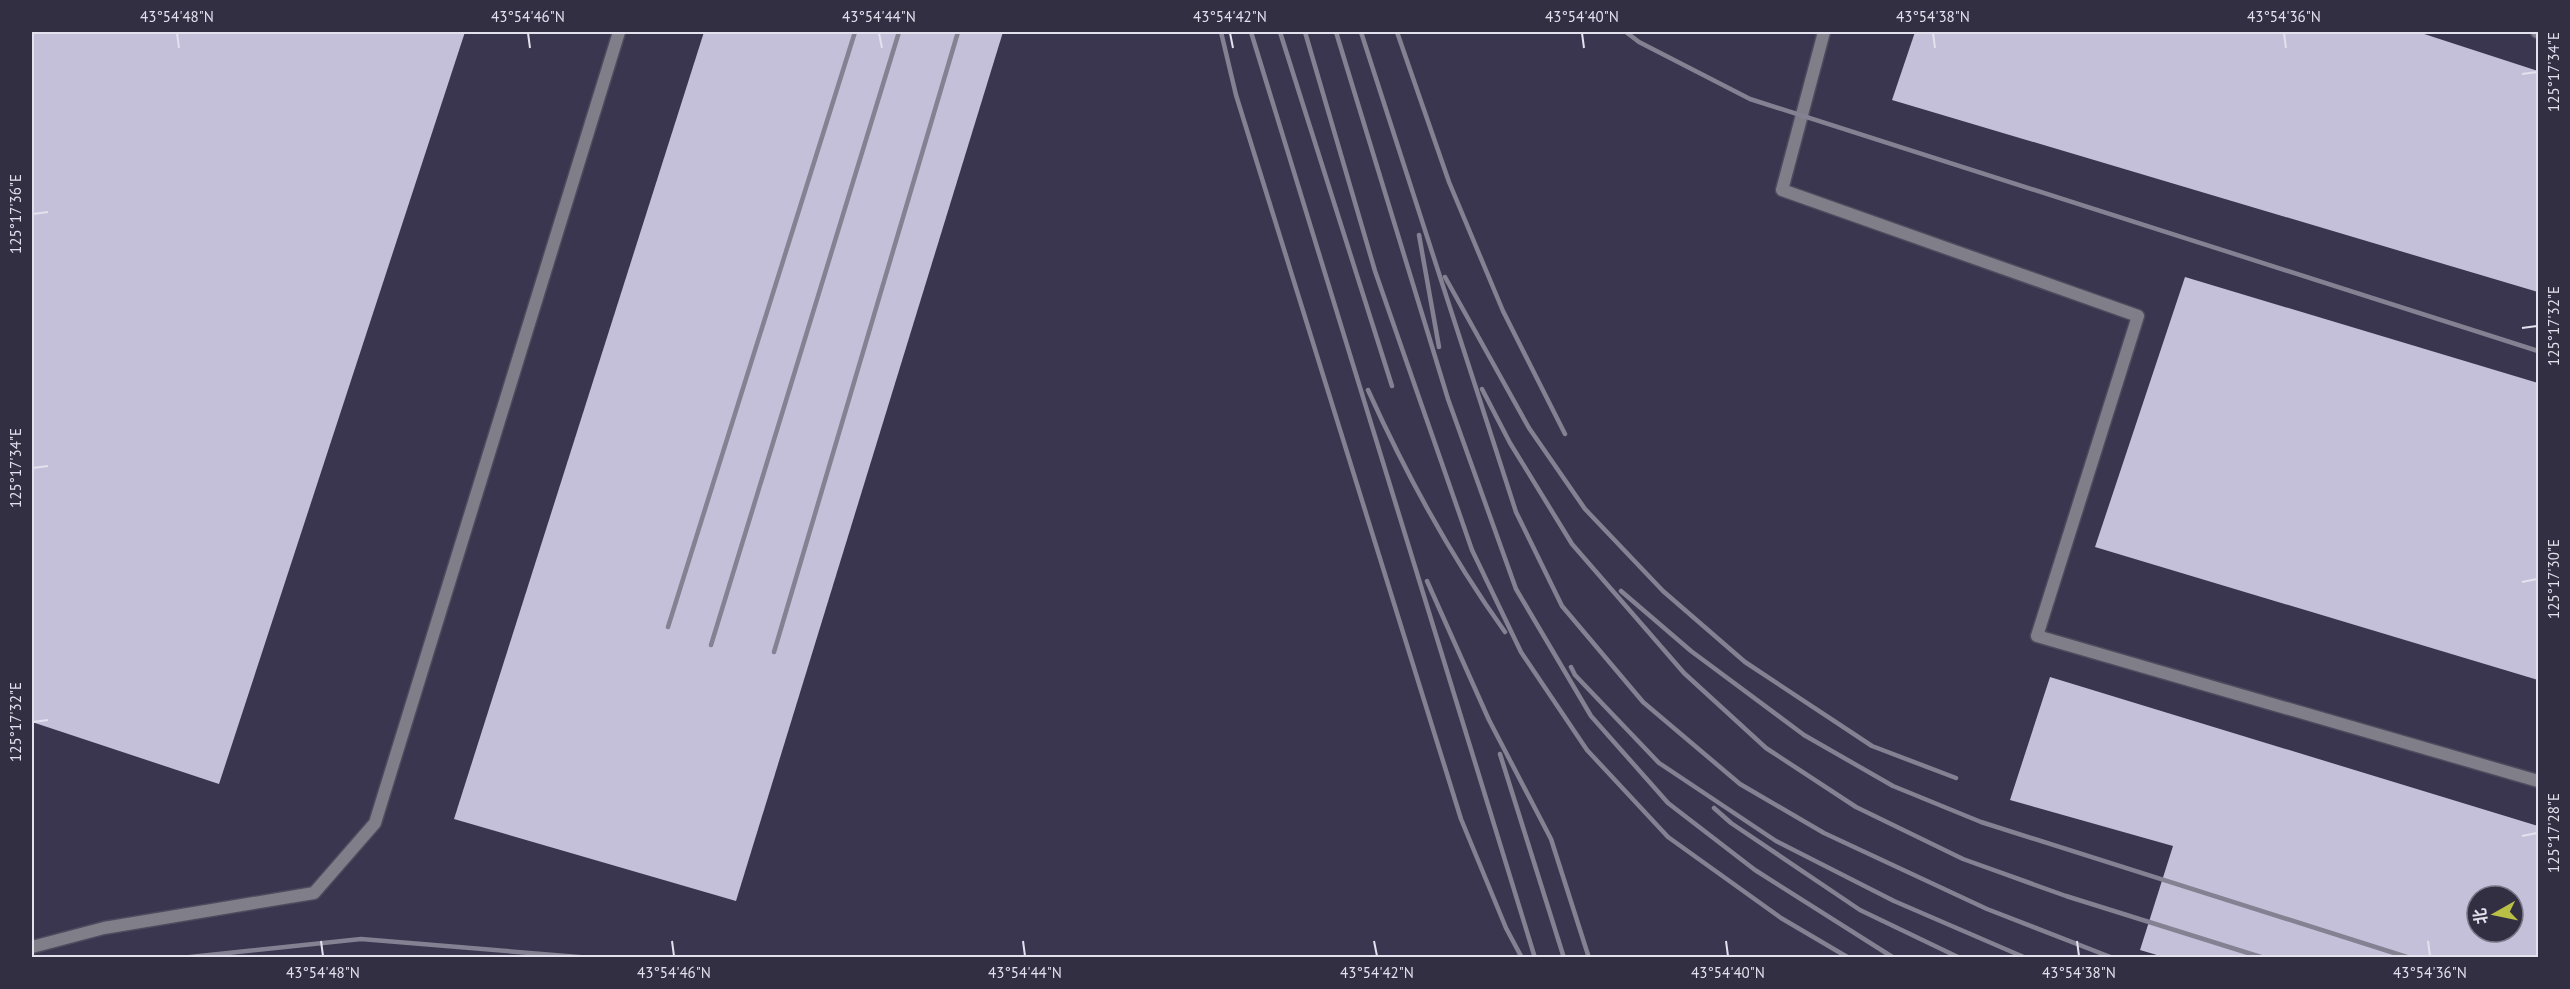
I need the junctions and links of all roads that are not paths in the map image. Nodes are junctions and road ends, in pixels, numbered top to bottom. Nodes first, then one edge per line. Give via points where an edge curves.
1 (620, 32) edge
2 (1824, 32) edge
3 (2538, 781) edge
4 (32, 947) edge

1 - 4 lane via 375,823 314,894 104,928
2 - 3 lane via 1782,190 2138,316 2037,636

